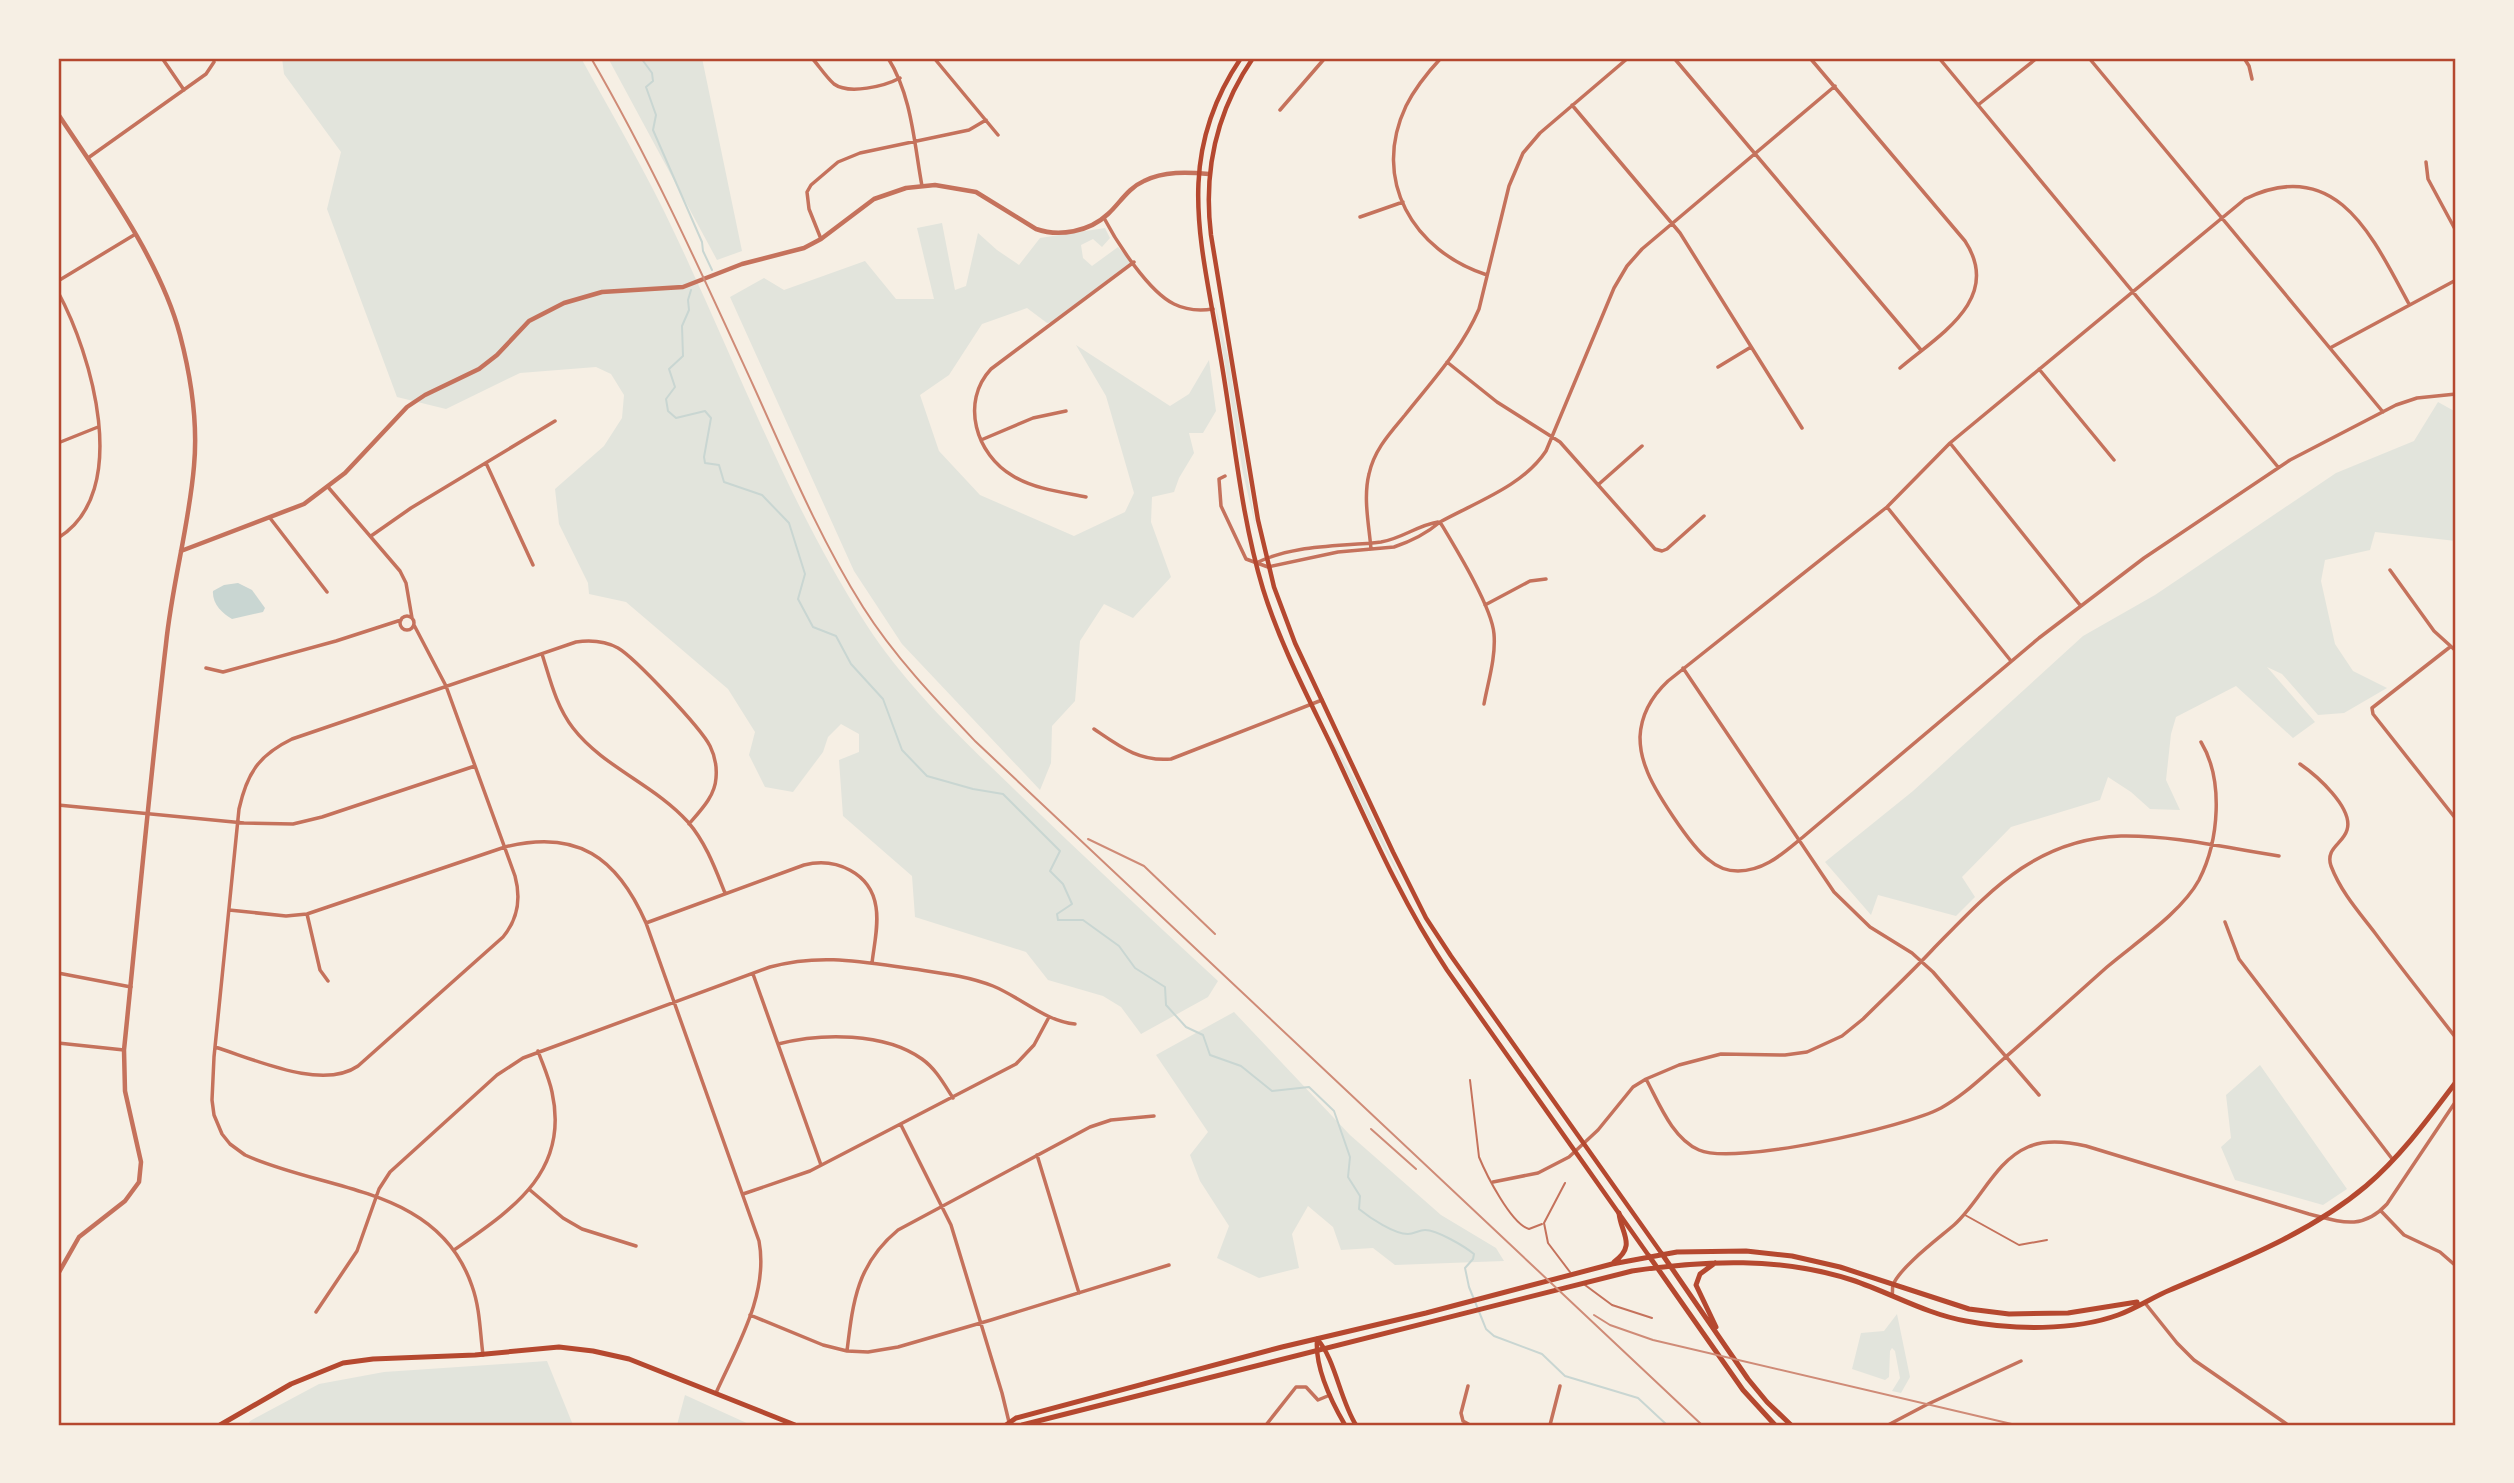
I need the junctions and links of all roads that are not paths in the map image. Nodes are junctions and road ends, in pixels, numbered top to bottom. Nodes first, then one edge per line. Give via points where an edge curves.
1 (162, 58) edge
2 (812, 58) edge
3 (888, 58) edge
4 (934, 58) edge
5 (1241, 58) edge
6 (1253, 58) edge
7 (1325, 58) edge
8 (1441, 58) edge
9 (1628, 58) edge
10 (1674, 58) edge
11 (1810, 58) edge
12 (1938, 58) edge
13 (2037, 58) edge
14 (2089, 58) edge
15 (2244, 58) edge
16 (214, 62) dead end
17 (900, 78) junction
18 (2252, 79) dead end
19 (1835, 86) junction
20 (184, 90) junction
21 (1572, 105) junction
22 (1978, 105) junction
23 (1280, 110) dead end
24 (58, 114) edge
25 (986, 120) junction
26 (998, 135) dead end
27 (914, 143) junction
28 (1755, 154) junction
29 (88, 158) junction
30 (2427, 162) dead end
31 (1199, 173) junction
32 (1209, 174) junction
33 (922, 186) junction
34 (1403, 202) junction
35 (1360, 217) dead end
36 (2221, 217) junction
37 (1104, 218) junction
38 (1672, 223) junction
39 (2456, 231) edge
40 (134, 234) junction
41 (821, 239) junction
42 (1133, 262) junction
43 (1487, 275) junction
44 (2456, 280) edge
45 (58, 281) edge
46 (2132, 291) junction
47 (58, 292) edge
48 (2409, 304) junction
49 (1213, 309) junction
50 (1751, 347) junction
51 (2330, 348) junction
52 (1921, 350) junction
53 (1447, 362) junction
54 (1718, 367) dead end
55 (1900, 368) dead end
56 (2039, 369) junction
57 (2456, 394) edge
58 (1066, 411) dead end
59 (2383, 412) junction
60 (555, 421) dead end
61 (98, 426) junction
62 (1802, 428) dead end
63 (1553, 436) junction
64 (981, 440) junction
65 (58, 443) edge
66 (1950, 443) junction
67 (1642, 446) dead end
68 (2114, 460) dead end
69 (486, 463) junction
70 (2277, 467) junction
71 (1225, 476) dead end
72 (1599, 484) junction
73 (328, 487) junction
74 (1086, 497) dead end
75 (1887, 506) junction
76 (1704, 516) dead end
77 (270, 518) junction
78 (1440, 522) junction
79 (371, 536) junction
80 (58, 538) edge
81 (1371, 542) junction
82 (1371, 549) junction
83 (181, 551) junction
84 (1266, 558) junction
85 (1256, 563) junction
86 (533, 565) dead end
87 (1268, 567) junction
88 (2390, 570) dead end
89 (1546, 579) dead end
90 (327, 592) dead end
91 (410, 605) junction
92 (2080, 605) junction
93 (1485, 606) junction
94 (406, 617) junction
95 (412, 618) junction
96 (401, 620) junction
97 (392, 624) junction
98 (414, 625) junction
99 (401, 627) junction
100 (409, 630) junction
101 (420, 636) junction
102 (2450, 647) junction
103 (2456, 651) edge
104 (542, 654) junction
105 (2011, 661) junction
106 (206, 668) dead end
107 (1683, 668) junction
108 (446, 686) junction
109 (1322, 700) junction
110 (1484, 704) dead end
111 (1312, 705) junction
112 (1094, 729) dead end
113 (2201, 742) dead end
114 (2300, 764) dead end
115 (475, 766) junction
116 (58, 805) edge
117 (149, 813) junction
118 (2456, 819) edge
119 (237, 822) junction
120 (690, 824) junction
121 (1798, 841) junction
122 (2210, 846) junction
123 (505, 848) junction
124 (2279, 856) dead end
125 (724, 894) junction
126 (229, 910) junction
127 (307, 914) junction
128 (2225, 922) dead end
129 (646, 923) junction
130 (1921, 961) junction
131 (872, 963) junction
132 (58, 973) edge
133 (752, 974) junction
134 (328, 981) dead end
135 (131, 987) junction
136 (674, 1002) junction
137 (1049, 1017) junction
138 (1075, 1024) dead end
139 (2456, 1038) edge
140 (58, 1043) edge
141 (778, 1044) junction
142 (215, 1047) junction
143 (124, 1049) junction
144 (538, 1051) junction
145 (2007, 1056) junction
146 (1646, 1079) junction
147 (1469, 1080) dead end
148 (2456, 1082) edge
149 (2039, 1095) dead end
150 (953, 1098) junction
151 (2456, 1101) edge
152 (1154, 1116) dead end
153 (901, 1124) junction
154 (1584, 1144) junction
155 (1576, 1151) junction
156 (1037, 1155) junction
157 (2393, 1160) junction
158 (821, 1165) junction
159 (1493, 1182) junction
160 (1565, 1183) dead end
161 (530, 1190) junction
162 (743, 1194) junction
163 (376, 1198) junction
164 (942, 1205) junction
165 (2381, 1211) junction
166 (1619, 1213) junction
167 (1964, 1215) junction
168 (2322, 1217) junction
169 (1544, 1223) junction
170 (2047, 1240) dead end
171 (636, 1246) dead end
172 (454, 1250) junction
173 (1662, 1254) junction
174 (1648, 1256) junction
175 (1720, 1262) junction
176 (1612, 1264) junction
177 (1169, 1265) dead end
178 (1670, 1266) junction
179 (2456, 1266) edge
180 (1656, 1267) junction
181 (58, 1274) edge
182 (1893, 1284) junction
183 (1079, 1293) junction
184 (1892, 1296) junction
185 (2144, 1301) junction
186 (316, 1312) dead end
187 (750, 1315) junction
188 (1652, 1318) dead end
189 (981, 1322) junction
190 (1317, 1339) junction
191 (1721, 1339) junction
192 (1326, 1349) junction
193 (847, 1351) junction
194 (1316, 1352) junction
195 (484, 1355) junction
196 (2021, 1361) dead end
197 (1468, 1386) dead end
198 (1560, 1386) dead end
199 (716, 1393) junction
200 (1330, 1395) junction
201 (1356, 1424) edge
202 (220, 1425) edge
203 (795, 1425) edge
204 (1010, 1425) edge
205 (1022, 1425) edge
206 (1266, 1425) edge
207 (1345, 1425) edge
208 (1470, 1425) edge
209 (1550, 1425) edge
210 (1775, 1425) edge
211 (1791, 1425) edge
212 (1888, 1425) edge
213 (2288, 1425) edge

1 - 20 street
2 - 17 street via 843,88 877,87
3 - 17 street
4 - 25 street
5 - 31 main road via 1208,122
6 - 32 main road via 1225,108
7 - 23 street
8 - 34 street via 1413,93 1399,126 1395,171
9 - 21 street
10 - 28 street
11 - 19 street
12 - 22 street
13 - 22 street
14 - 36 street
15 - 18 street
16 - 20 street
17 - 27 street
19 - 28 street
19 - 52 street via 1965,241 1975,261 1977,283 1969,306
20 - 29 street
21 - 38 street
21 - 43 street via 1531,142 1517,164
22 - 46 street
24 - 29 street
25 - 26 street
25 - 27 street via 969,130
27 - 33 street
27 - 41 street via 845,158 811,185 807,197
28 - 38 street
28 - 52 street
29 - 40 street
30 - 39 street via 2428,179
31 - 32 street
31 - 37 street via 1143,181
31 - 49 main road via 1198,215
32 - 84 main road via 1211,235
33 - 37 street via 976,192 1045,232 1075,231
33 - 41 street via 874,199
34 - 35 street
34 - 43 street via 1419,232 1435,249 1458,265
36 - 46 street
36 - 48 street via 2245,199 2274,188 2302,188 2332,198 2364,225
36 - 51 street
37 - 42 street
38 - 50 street
38 - 63 street via 1620,276
40 - 45 street
40 - 83 street via 174,314 192,400 194,466
41 - 73 street via 683,287 602,292 538,315 488,363 407,407
42 - 49 street via 1172,304 1191,310
42 - 64 street via 986,375 974,406
43 - 53 street via 1473,322
44 - 48 street
46 - 56 street
46 - 70 street
47 - 61 street via 87,358
48 - 51 street
49 - 85 main road
50 - 54 street
50 - 62 street
51 - 59 street
52 - 55 street
53 - 63 street via 1497,402
53 - 81 street via 1372,462 1367,494
56 - 66 street
56 - 68 street
57 - 59 street via 2417,398
58 - 64 street via 1033,418
59 - 70 street
60 - 69 street
61 - 65 street
61 - 80 street via 98,465 90,501 81,518
63 - 72 street
63 - 78 street via 1541,460 1526,474
64 - 74 street via 992,458 1013,476
66 - 75 street
66 - 92 street
67 - 72 street
69 - 79 street
69 - 86 street
70 - 92 street
71 - 85 street via 1219,479 1221,506 1246,559
72 - 76 street via 1655,549 1665,550
73 - 77 street via 304,504
73 - 79 street
75 - 105 street
75 - 107 street
77 - 83 street
77 - 90 street
78 - 81 street via 1391,540
78 - 82 street via 1406,543
78 - 93 street
79 - 91 street via 403,576
81 - 82 street
81 - 84 street via 1323,545
82 - 87 street
83 - 117 street via 166,640
84 - 85 street
84 - 87 main road
85 - 87 street
85 - 111 main road via 1273,618
87 - 109 main road via 1288,627
88 - 102 street
89 - 93 street via 1530,581
91 - 94 street
91 - 95 street
92 - 105 street
93 - 110 street via 1494,638
94 - 95 street
94 - 96 street
95 - 98 street
96 - 97 street
96 - 99 street
97 - 99 street
97 - 106 street via 223,672
98 - 100 street
98 - 101 street
99 - 100 street
100 - 101 street
101 - 108 street
102 - 103 street
102 - 118 street via 2372,708
104 - 108 street
104 - 120 street via 555,695 573,728
104 - 120 street via 583,641 617,648 693,723 713,752 716,779
105 - 121 street
107 - 121 street
107 - 121 street via 1652,698 1641,729 1646,770 1664,800 1703,856 1724,869 1763,866
108 - 115 street
108 - 119 street via 278,746 251,773
109 - 111 street
109 - 154 main road via 1426,918
111 - 112 street via 1171,759 1136,755
111 - 155 main road via 1418,923
113 - 122 street via 2217,793
114 - 139 street via 2320,780 2348,818 2347,832 2330,860 2346,897
115 - 119 street via 307,821 281,825
115 - 123 street
116 - 117 street
117 - 119 street
117 - 135 street
119 - 126 street
120 - 125 street via 710,856
121 - 130 street via 1848,908
122 - 124 street
122 - 130 street via 2120,836 2052,852 1993,888
122 - 145 street via 2203,872 2185,898
123 - 127 street
123 - 129 street via 547,841 589,852 617,873
123 - 142 street via 518,891 516,915 508,930 352,1070 313,1076
125 - 129 street
125 - 131 street via 811,863 844,867 866,884 874,900 877,917
126 - 127 street
126 - 142 street
127 - 134 street via 320,970
128 - 157 street via 2239,959
129 - 136 street
130 - 145 street
130 - 146 street via 1853,1028 1819,1048 1785,1055 1721,1055
131 - 133 street via 810,958
131 - 137 street via 972,979
132 - 135 street
133 - 136 street
133 - 141 street
135 - 143 street
136 - 144 street
136 - 162 street
137 - 138 street
137 - 150 street via 1022,1059
140 - 143 street
141 - 150 street via 824,1036 893,1045 924,1060
141 - 158 street
142 - 163 street via 212,1108 216,1124 230,1144 254,1159
143 - 181 street via 125,1091 141,1162 139,1182 125,1201 79,1237
144 - 161 street via 556,1119 549,1155
144 - 163 street via 497,1075 420,1144 390,1172
145 - 146 street via 1955,1100 1923,1116 1787,1149 1739,1154 1706,1153 1685,1140
145 - 149 street
146 - 154 street via 1633,1087
147 - 159 lane via 1479,1157
148 - 157 main road
150 - 153 street
151 - 165 street
152 - 156 street via 1100,1123
153 - 158 street
153 - 164 street
154 - 155 street
154 - 173 main road
155 - 159 street via 1538,1173
155 - 166 main road
156 - 164 street
156 - 183 street
157 - 168 main road
158 - 162 street
159 - 169 lane via 1524,1228
160 - 169 lane
161 - 171 street via 576,1226
161 - 172 street
162 - 187 street via 762,1261
163 - 172 street via 426,1220
163 - 186 street via 357,1251
164 - 189 street
164 - 193 street via 898,1230 873,1255 853,1302
165 - 168 street via 2359,1223
165 - 179 street via 2404,1235 2440,1252
166 - 174 main road
166 - 176 main road via 1627,1243 1625,1252
167 - 168 street via 2015,1155 2034,1144 2051,1142 2086,1146
167 - 170 lane via 2019,1244
167 - 182 street
168 - 185 main road
169 - 188 lane via 1548,1242 1569,1272 1612,1305
172 - 195 street via 475,1296
173 - 174 main road
173 - 178 main road
173 - 182 main road via 1767,1252
174 - 176 main road
174 - 180 main road
175 - 178 main road
175 - 184 main road via 1818,1270
175 - 191 main road via 1704,1269 1696,1285
176 - 190 main road
177 - 183 street
178 - 180 main road
178 - 191 main road
180 - 192 main road
180 - 210 main road via 1732,1376
182 - 184 street
182 - 185 main road via 1969,1309 2026,1316
183 - 189 street
184 - 185 main road via 1965,1321 2025,1328 2069,1326 2118,1315
185 - 213 street via 2194,1360
187 - 193 street
187 - 199 street
189 - 193 street via 884,1350
189 - 204 street
190 - 192 main road
190 - 194 main road
190 - 204 main road via 1016,1418
191 - 211 main road via 1748,1379
192 - 194 main road
192 - 201 main road
194 - 200 main road
194 - 205 main road
195 - 199 main road via 539,1348 593,1350
195 - 202 main road via 343,1363 290,1384
196 - 212 street
197 - 208 street via 1461,1413
198 - 209 street
199 - 203 main road
200 - 206 street via 1318,1400 1306,1387 1296,1387
200 - 207 main road

